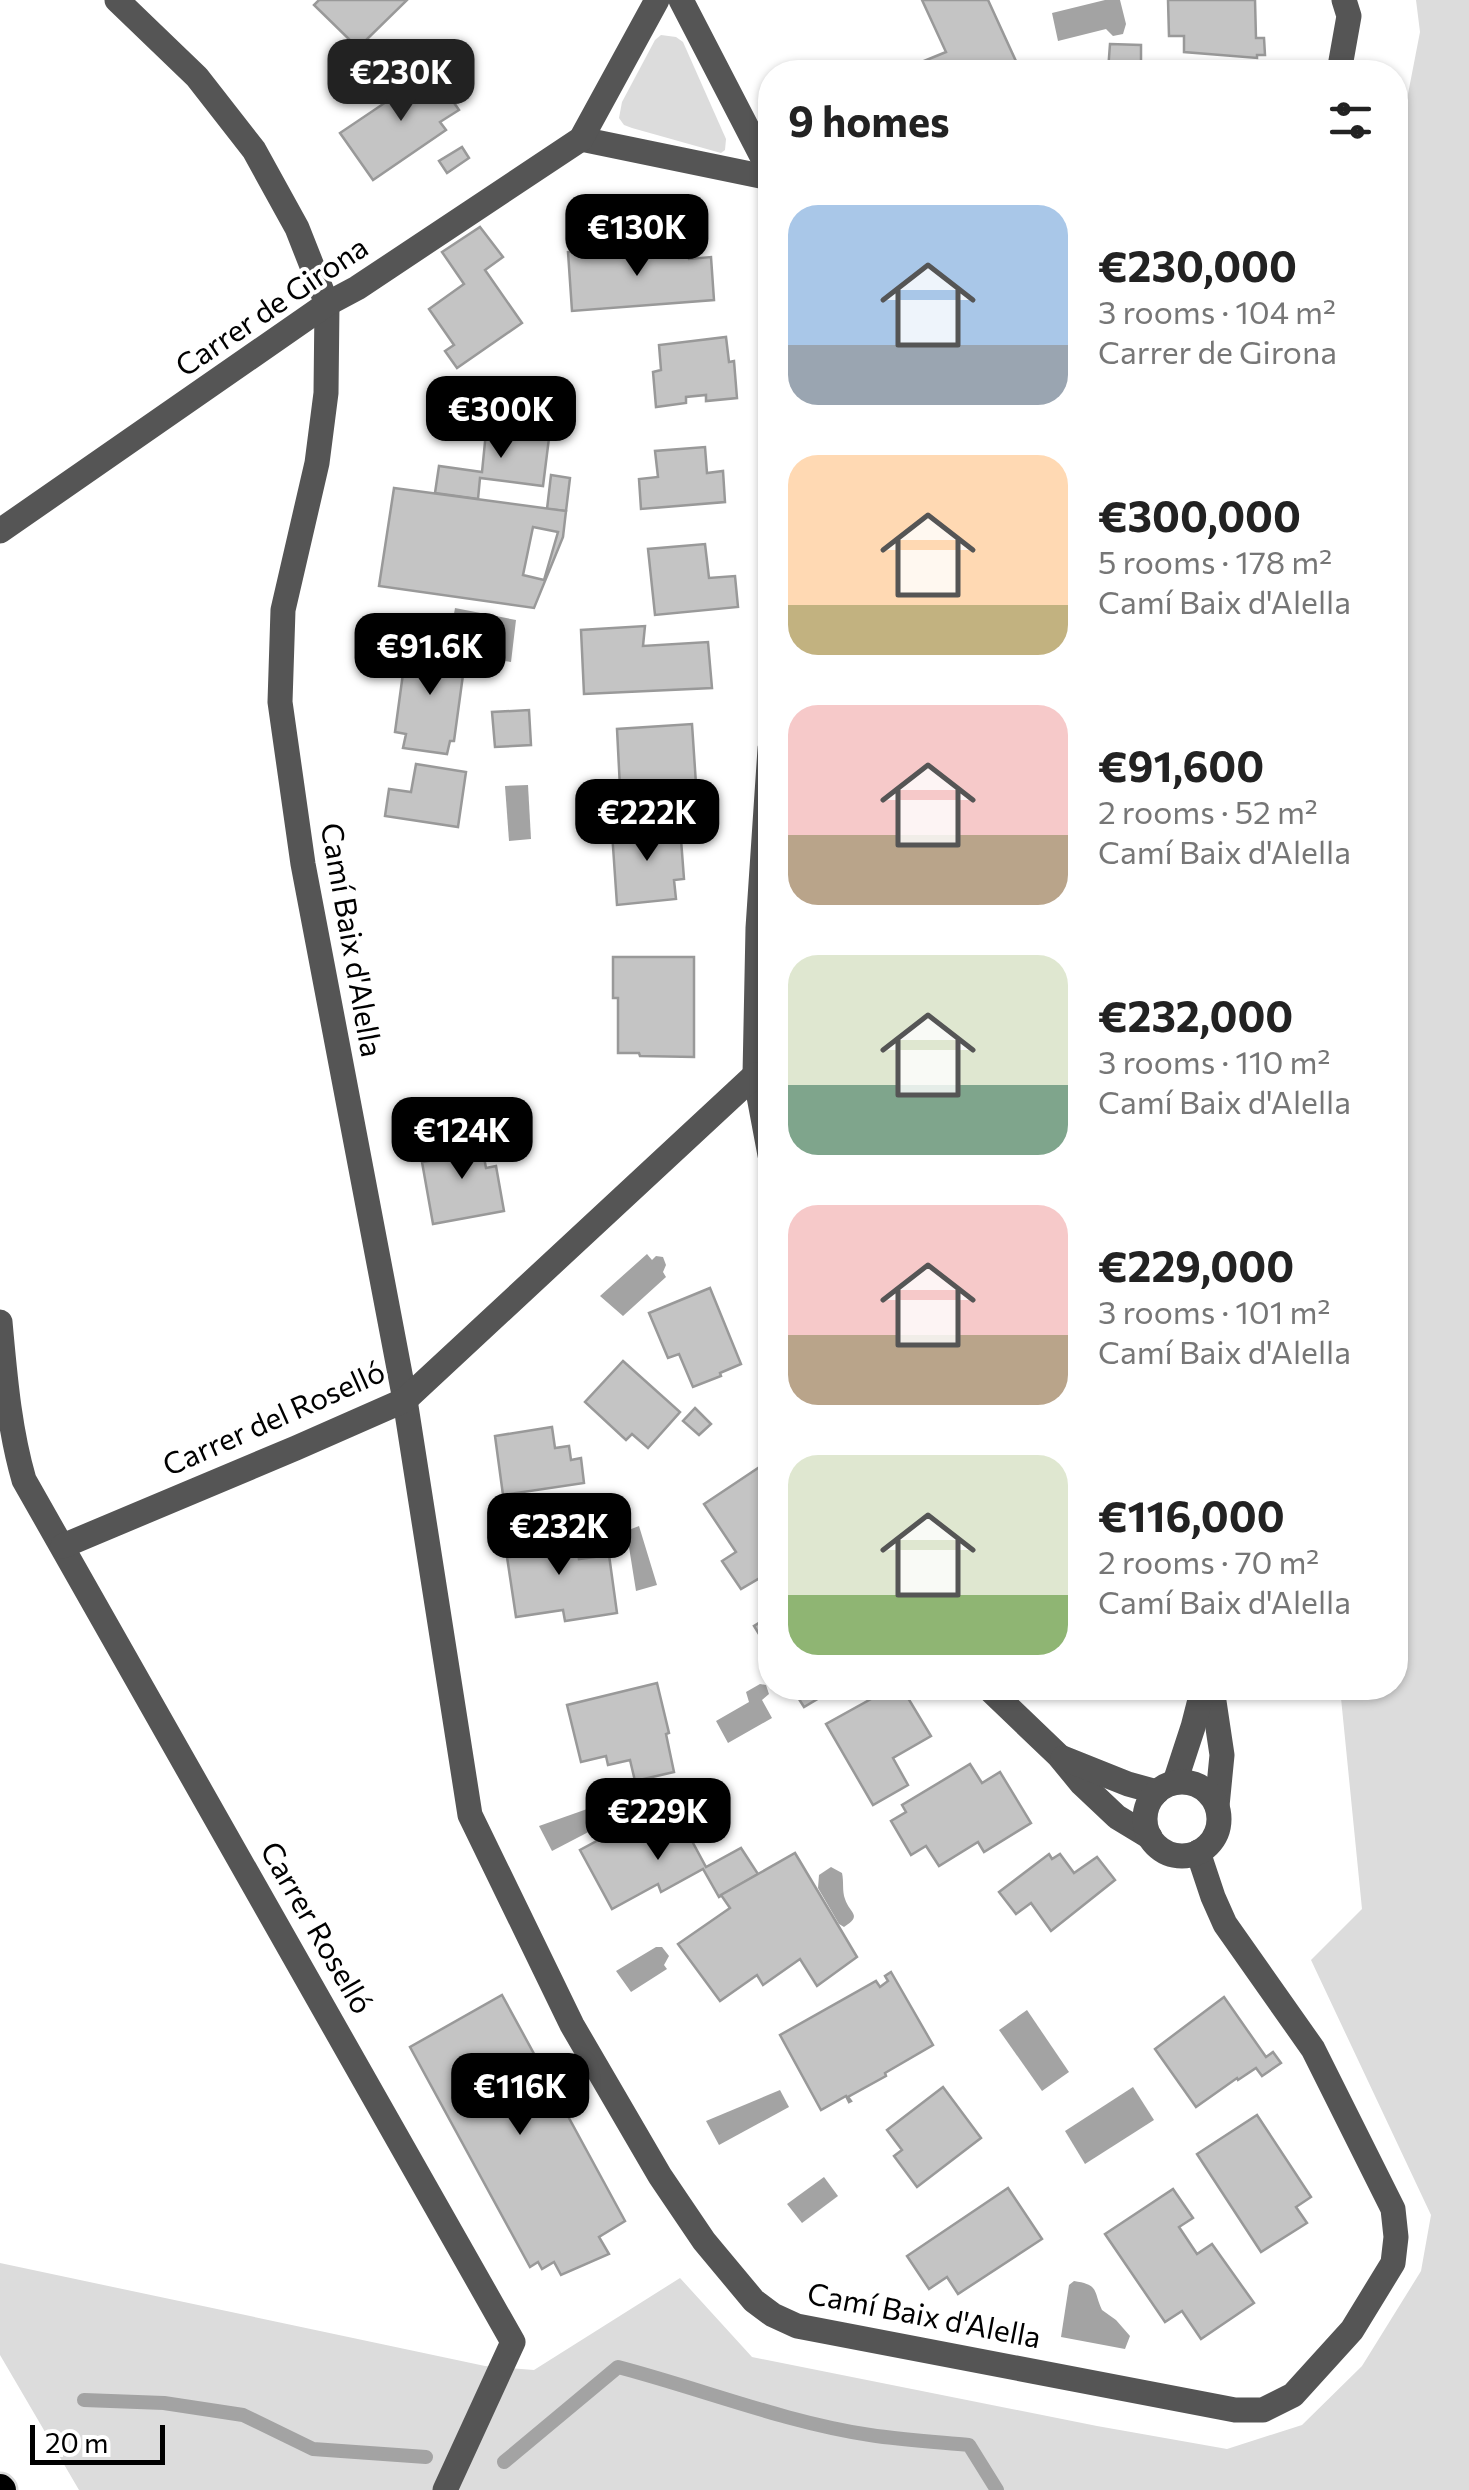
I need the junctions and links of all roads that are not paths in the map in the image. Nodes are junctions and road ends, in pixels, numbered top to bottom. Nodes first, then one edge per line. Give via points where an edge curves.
1 (117, 0) edge
2 (657, 0) edge
3 (680, 0) edge
4 (1344, 0) edge
5 (1341, 60) edge
6 (582, 139) junction
7 (758, 152) edge
8 (758, 173) edge
9 (327, 304) junction
10 (0, 531) edge
11 (758, 928) edge
12 (756, 1075) junction
13 (758, 1086) edge
14 (0, 1322) edge
15 (405, 1400) junction
16 (63, 1546) junction
17 (1001, 1700) edge
18 (1199, 1700) edge
19 (1214, 1700) edge
20 (1059, 1756) junction
21 (1166, 1787) junction
22 (1217, 1806) junction
23 (1150, 1836) junction
24 (1198, 1852) junction
25 (446, 2490) edge

1 - 9 street, Camí Baix d'Alella via 197,77 254,150 297,228
2 - 6 street, Carrer de Girona
3 - 7 street
4 - 5 street via 1349,16
6 - 8 street
6 - 9 street, Carrer de Girona
9 - 10 street, Carrer de Girona
9 - 15 street, Camí Baix d'Alella via 318,463 283,610 280,702 303,864
11 - 12 street
12 - 13 street
12 - 15 street, Carrer del Roselló
14 - 16 street, Carrer Roselló via 7,1404 24,1480
15 - 16 street, Carrer del Roselló
15 - 24 street, Camí Baix d'Alella via 470,1815 572,2026 660,2176 704,2241 773,2315 797,2326 1235,2410 1262,2410 1293,2394 1352,2330 1393,2263 1393,2209 1313,2049 1225,1924
16 - 25 street, Carrer Roselló via 513,2342
17 - 20 street
18 - 21 street
19 - 22 street via 1222,1755
20 - 21 street via 1128,1784
20 - 23 street via 1117,1817
21 - 22 street via 1185,1782 1205,1789
21 - 23 street via 1146,1813
22 - 24 street via 1215,1838
23 - 24 street via 1176,1856

